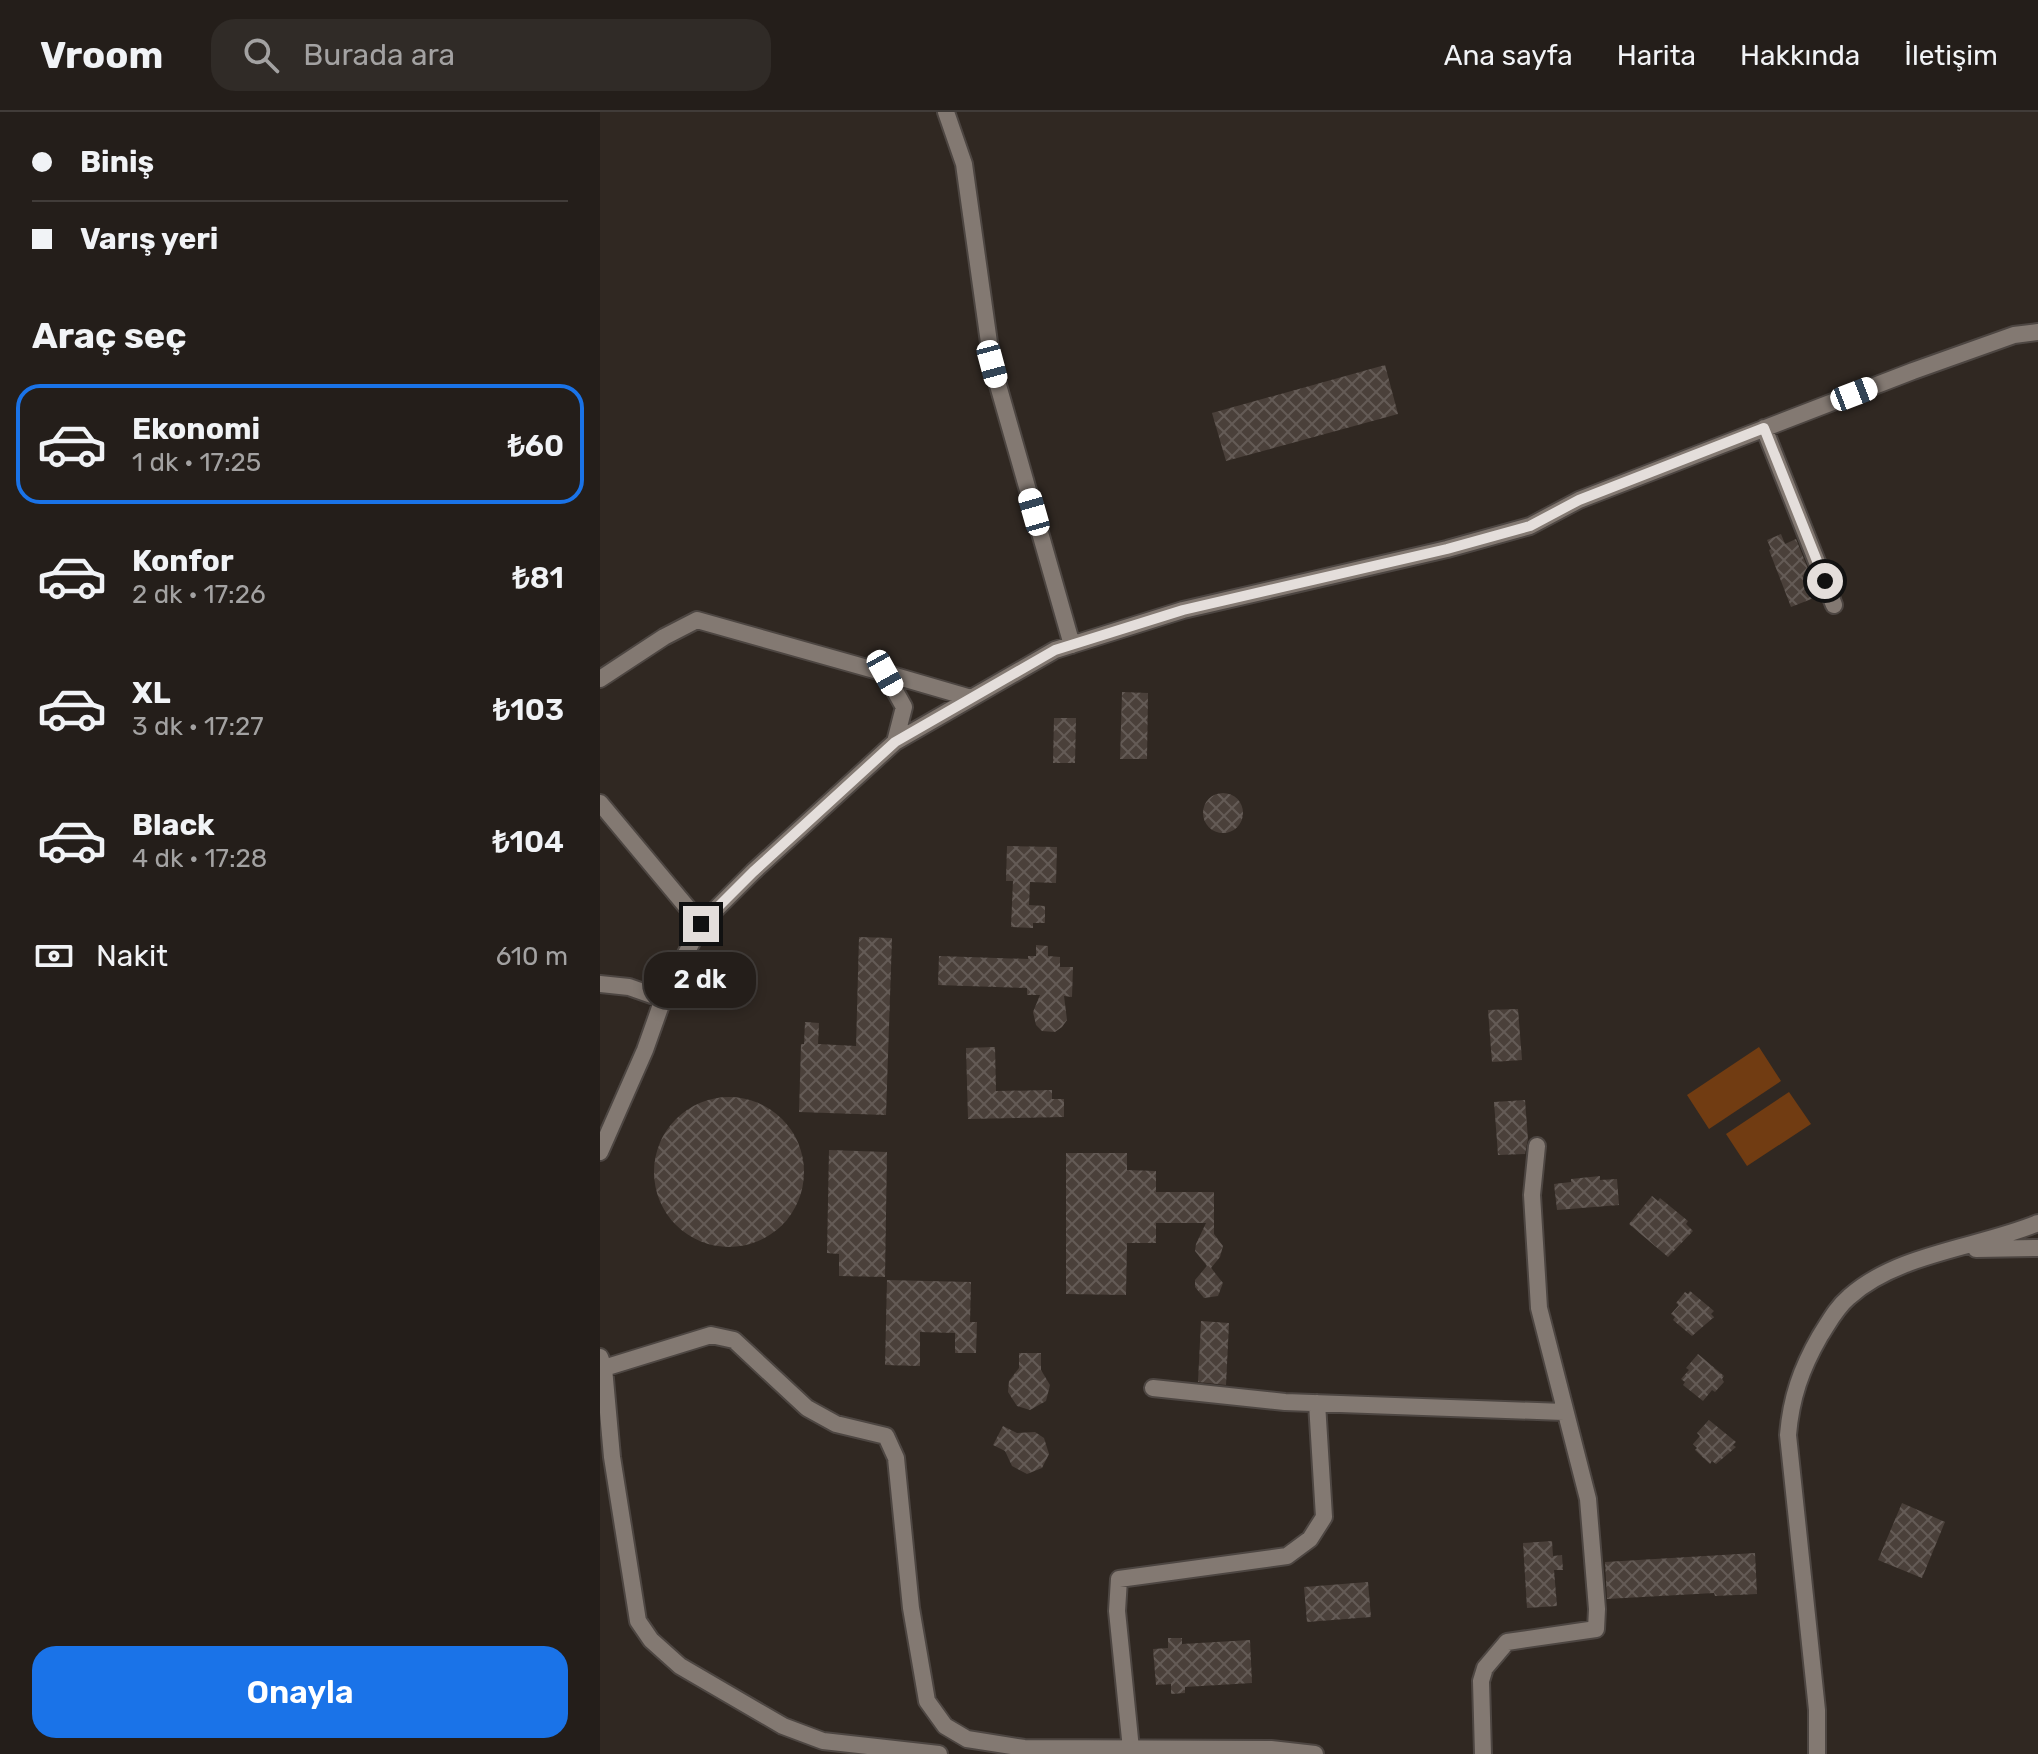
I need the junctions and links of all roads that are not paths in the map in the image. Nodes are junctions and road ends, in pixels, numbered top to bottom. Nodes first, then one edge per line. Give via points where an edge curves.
1 (946, 112) edge
2 (2036, 333) edge
3 (1764, 428) junction
4 (1834, 605) dead end
5 (1072, 645) junction
6 (885, 673) junction
7 (600, 679) edge
8 (971, 698) junction
9 (895, 742) junction
10 (600, 803) edge
11 (701, 924) junction
12 (600, 984) edge
13 (663, 999) junction
14 (1537, 1146) dead end
15 (600, 1152) edge
16 (2038, 1223) edge
17 (2038, 1248) edge
18 (1963, 1249) junction
19 (602, 1363) edge
20 (1153, 1388) dead end
21 (1317, 1403) junction
22 (1564, 1412) junction
23 (1817, 1710) junction
24 (1131, 1749) junction
25 (939, 1754) edge
26 (1315, 1754) edge
27 (1483, 1754) edge
28 (1817, 1754) edge
29 (1829, 1754) edge

1 - 5 street via 964,164 992,364
2 - 3 street via 2000,340
3 - 4 street
3 - 5 street via 1579,500 1530,526 1183,610
5 - 8 street
6 - 7 street via 697,620
6 - 8 street
6 - 9 street via 904,707
8 - 9 street
9 - 11 street
10 - 11 street
11 - 13 street
12 - 13 street
13 - 15 street
14 - 22 street via 1532,1195 1539,1308
16 - 18 street
17 - 18 street
18 - 23 street via 1896,1268 1848,1297 1805,1362 1791,1402 1788,1435
19 - 24 street via 711,1335 734,1340 807,1408 836,1424 886,1436 896,1458 911,1608 927,1701 945,1726 967,1739 1024,1748
19 - 25 street via 638,1621 651,1640 680,1666 783,1726 823,1741
20 - 21 street
21 - 22 street
21 - 24 street via 1324,1517 1310,1539 1287,1556 1119,1579 1117,1611
22 - 27 street via 1588,1499 1596,1629 1507,1642 1481,1681
23 - 28 street
23 - 29 street
24 - 26 street

